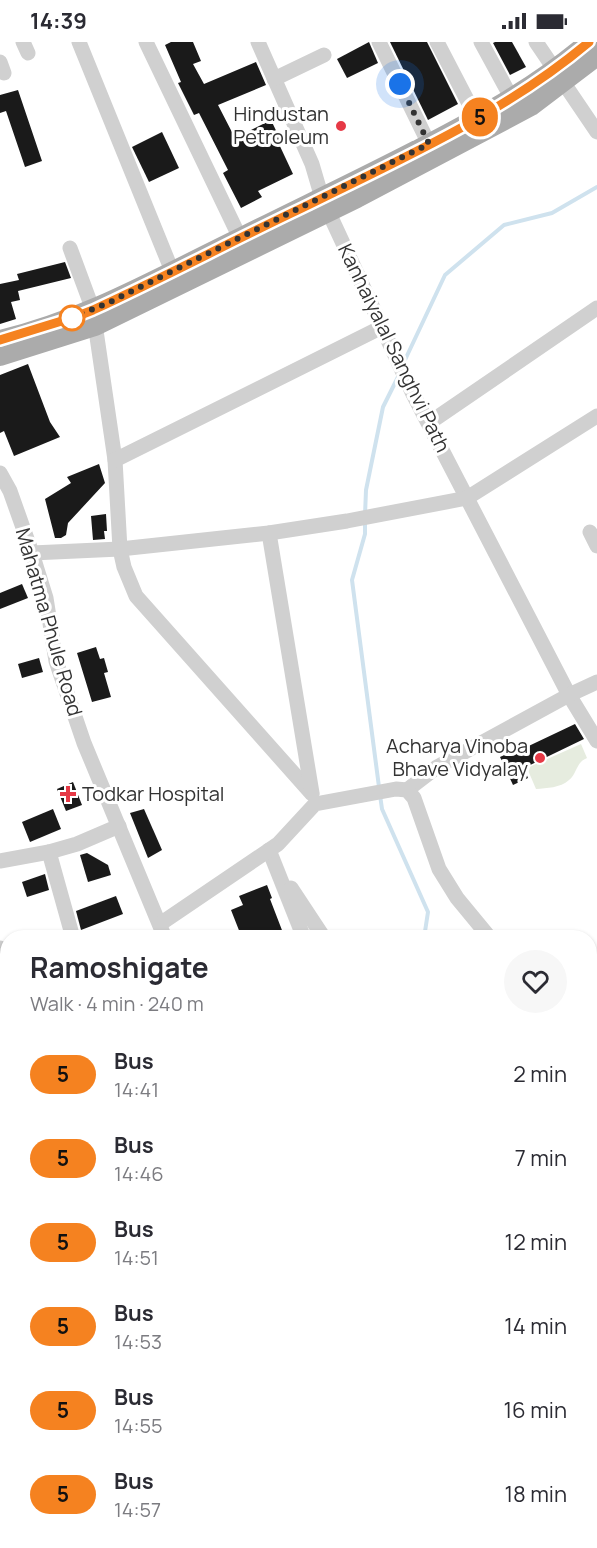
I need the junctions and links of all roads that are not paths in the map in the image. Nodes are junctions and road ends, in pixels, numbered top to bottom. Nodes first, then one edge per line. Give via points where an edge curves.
1 (80, 42) edge
2 (146, 42) edge
3 (258, 42) edge
4 (379, 42) edge
5 (437, 42) edge
6 (481, 42) edge
7 (536, 42) edge
8 (590, 42) edge
9 (324, 55) dead end
10 (597, 56) edge
11 (559, 77) junction
12 (274, 79) junction
13 (512, 99) junction
14 (477, 119) junction
15 (597, 132) edge
16 (429, 144) junction
17 (325, 205) junction
18 (240, 238) junction
19 (70, 248) dead end
20 (172, 271) junction
21 (597, 308) edge
22 (94, 318) junction
23 (382, 327) junction
24 (0, 340) edge
25 (0, 356) edge
26 (597, 416) edge
27 (429, 423) junction
28 (115, 460) junction
29 (0, 473) edge
30 (467, 498) junction
31 (270, 532) junction
32 (120, 549) junction
33 (32, 553) junction
34 (597, 682) edge
35 (569, 695) junction
36 (597, 741) edge
37 (402, 789) junction
38 (313, 799) junction
39 (119, 826) junction
40 (269, 850) junction
41 (50, 852) junction
42 (0, 861) edge
43 (276, 867) junction
44 (71, 930) edge
45 (162, 930) edge
46 (163, 930) edge
47 (301, 930) edge
48 (319, 930) edge
49 (483, 930) edge
50 (597, 1348) edge
51 (597, 1356) edge

1 - 20 street
2 - 18 street
3 - 12 street, Kanhaiyalal Sanghvi Path
4 - 16 street
5 - 14 street
6 - 13 street
7 - 11 street
8 - 11 main road
9 - 12 street
10 - 11 main road
11 - 13 main road
11 - 15 street
11 - 17 main road via 531,106 484,132
12 - 17 street, Kanhaiyalal Sanghvi Path via 312,164
13 - 14 main road
14 - 16 main road
16 - 17 main road
17 - 18 main road
17 - 22 main road
17 - 23 street, Kanhaiyalal Sanghvi Path
18 - 20 main road
19 - 22 street
20 - 22 main road
21 - 27 street
22 - 24 main road via 78,316
22 - 25 main road
22 - 28 street
23 - 27 street, Kanhaiyalal Sanghvi Path
23 - 28 street
26 - 30 street
27 - 30 street, Kanhaiyalal Sanghvi Path
28 - 32 street
29 - 33 street, Mahatma Phule Road
30 - 31 street
30 - 35 street, Kanhaiyalal Sanghvi Path
31 - 32 street
31 - 38 street
32 - 33 street
32 - 38 street via 136,596
33 - 39 street, Mahatma Phule Road via 46,598 56,661 84,743
34 - 35 street
35 - 36 street, Kanhaiyalal Sanghvi Path
35 - 37 street
37 - 38 street
37 - 49 street via 419,807 439,869
38 - 40 street
39 - 41 street
39 - 45 street, Mahatma Phule Road
40 - 43 street
40 - 46 street
41 - 42 street
41 - 44 street
43 - 47 street
43 - 48 street
50 - 51 street

